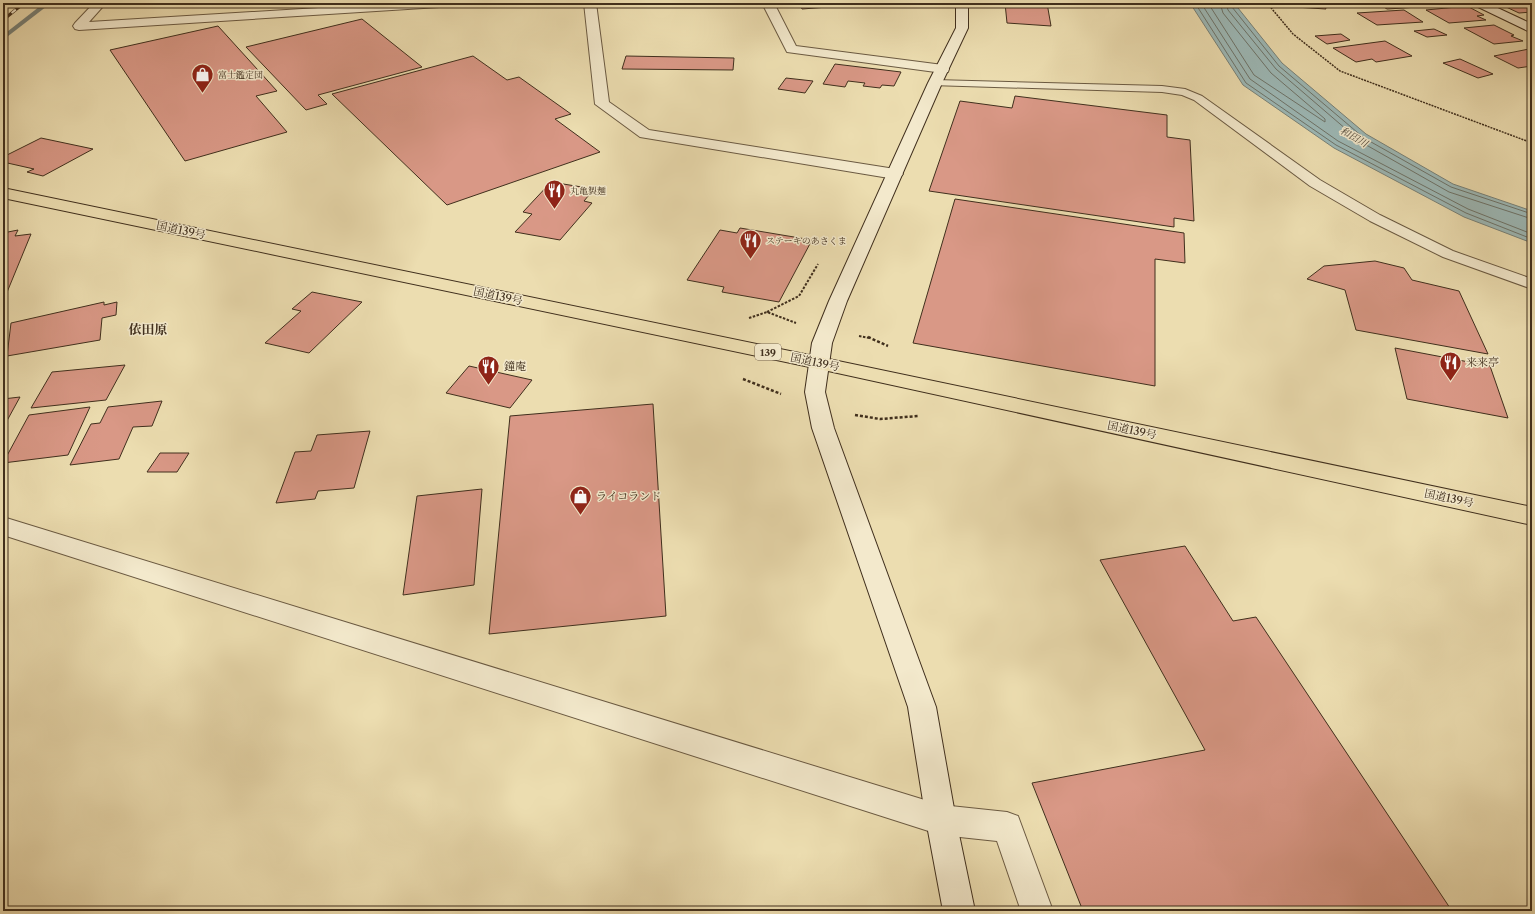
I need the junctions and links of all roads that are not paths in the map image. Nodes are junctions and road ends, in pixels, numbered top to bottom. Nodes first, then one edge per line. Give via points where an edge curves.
1 (100, 3) edge
2 (455, 3) edge
3 (590, 3) edge
4 (768, 3) edge
5 (962, 3) edge
6 (1478, 3) edge
7 (1532, 28) edge
8 (943, 69) junction
9 (935, 83) junction
10 (895, 174) junction
11 (3, 193) edge
12 (1532, 284) edge
13 (819, 362) junction
14 (1532, 516) edge
15 (3, 526) edge
16 (941, 820) junction
17 (959, 911) edge
18 (1037, 911) edge

1 - 2 street via 79,26
3 - 10 street via 602,104 644,134
4 - 8 street via 791,49
5 - 8 street via 962,28
6 - 7 street
8 - 9 street
9 - 10 street
9 - 12 lane via 1162,89 1185,92 1198,98 1315,183 1375,218 1448,254
10 - 13 street via 838,301 822,343
11 - 13 highway, 国道139号 / 139
13 - 14 highway, 国道139号 / 139
13 - 16 street via 815,392 823,428 922,707
15 - 16 street
16 - 17 street
16 - 18 street via 1007,827

